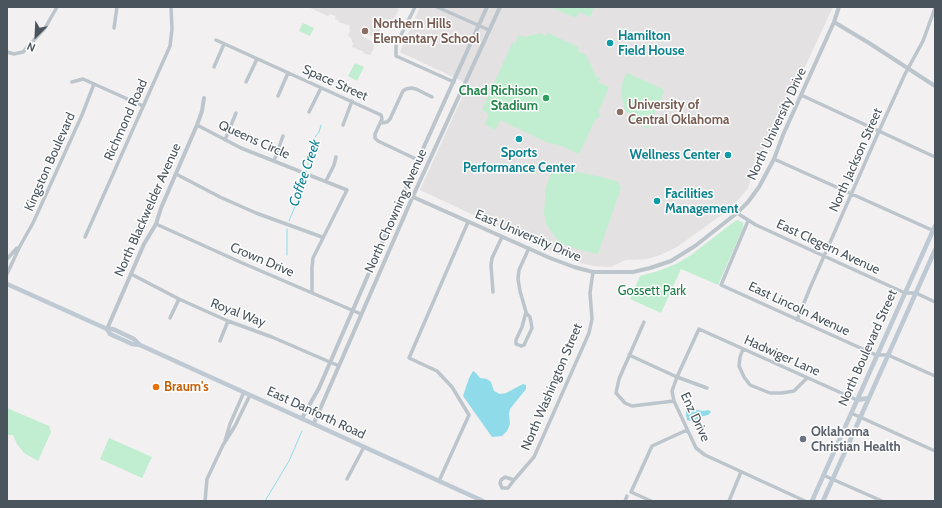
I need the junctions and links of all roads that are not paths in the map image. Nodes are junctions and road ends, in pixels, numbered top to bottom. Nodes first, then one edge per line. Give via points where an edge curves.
1 (57, 7) edge
2 (117, 7) edge
3 (171, 7) edge
4 (415, 7) edge
5 (437, 7) edge
6 (487, 7) edge
7 (500, 7) edge
8 (839, 7) edge
9 (935, 8) edge
10 (834, 22) junction
11 (479, 26) junction
12 (114, 28) dead end
13 (489, 30) junction
14 (216, 40) dead end
15 (224, 44) junction
16 (7, 52) edge
17 (257, 59) junction
18 (214, 68) dead end
19 (908, 69) junction
20 (288, 73) junction
21 (72, 82) dead end
22 (246, 82) dead end
23 (454, 82) junction
24 (94, 84) junction
25 (935, 86) edge
26 (321, 88) junction
27 (801, 95) junction
28 (278, 96) dead end
29 (432, 97) dead end
30 (204, 98) dead end
31 (352, 101) junction
32 (143, 106) junction
33 (309, 112) dead end
34 (236, 113) dead end
35 (381, 123) junction
36 (197, 125) junction
37 (343, 125) dead end
38 (879, 131) junction
39 (283, 136) dead end
40 (225, 140) junction
41 (336, 157) dead end
42 (935, 157) edge
43 (774, 159) junction
44 (418, 160) junction
45 (274, 161) junction
46 (176, 174) junction
47 (326, 181) junction
48 (404, 193) junction
49 (852, 194) junction
50 (413, 196) junction
51 (737, 213) junction
52 (748, 221) junction
53 (468, 222) junction
54 (156, 224) junction
55 (935, 226) edge
56 (934, 231) edge
57 (85, 237) dead end
58 (322, 237) junction
59 (502, 237) junction
60 (20, 246) junction
61 (529, 248) junction
62 (935, 250) edge
63 (824, 256) junction
64 (7, 259) edge
65 (671, 261) joint
66 (593, 272) junction
67 (7, 274) edge
68 (131, 274) junction
69 (7, 284) edge
70 (493, 292) dead end
71 (312, 293) junction
72 (905, 293) junction
73 (916, 293) junction
74 (179, 300) junction
75 (935, 302) edge
76 (353, 310) junction
77 (526, 313) junction
78 (361, 314) junction
79 (170, 318) dead end
80 (798, 320) junction
81 (228, 321) junction
82 (644, 322) dead end
83 (107, 329) junction
84 (700, 329) joint
85 (220, 341) dead end
86 (743, 349) junction
87 (876, 355) junction
88 (888, 355) junction
89 (629, 356) junction
90 (330, 362) junction
91 (339, 366) junction
92 (935, 376) edge
93 (677, 377) junction
94 (807, 378) junction
95 (707, 388) dead end
96 (244, 392) junction
97 (250, 395) junction
98 (869, 398) junction
99 (857, 400) junction
100 (674, 401) junction
101 (851, 413) junction
102 (860, 417) junction
103 (302, 418) junction
104 (314, 423) junction
105 (687, 430) junction
106 (223, 445) junction
107 (364, 447) junction
108 (935, 451) edge
109 (741, 472) junction
110 (823, 475) junction
111 (347, 479) dead end
112 (833, 479) junction
113 (514, 480) dead end
114 (439, 481) junction
115 (627, 496) dead end
116 (205, 501) edge
117 (483, 501) edge
118 (626, 501) edge
119 (651, 501) edge
120 (729, 501) edge
121 (805, 501) edge
122 (812, 501) edge
123 (823, 501) edge
124 (882, 501) edge

1 - 16 street via 45,28 23,52
2 - 12 street
3 - 32 street, Richmond Road via 170,46
4 - 23 street via 396,45 396,56
5 - 11 street
6 - 11 street, North Chowning Avenue
7 - 13 street, North Chowning Avenue
8 - 10 street, North University Drive
9 - 19 street, North Jackson Street via 923,41
10 - 19 street
10 - 27 street, North University Drive
11 - 13 street
11 - 23 street, North Chowning Avenue
13 - 50 street, North Chowning Avenue
14 - 15 street, Space Street
15 - 17 street, Space Street
15 - 18 street
17 - 20 street, Space Street
17 - 22 street
19 - 25 street
19 - 38 street, North Jackson Street
20 - 26 street, Space Street
20 - 28 street
21 - 24 street via 83,79
23 - 44 street, North Chowning Avenue
24 - 32 street
24 - 60 street, Kingston Boulevard via 33,223
26 - 31 street, Space Street
26 - 33 street
27 - 38 street
27 - 43 street, North University Drive
29 - 35 street via 416,89 406,89 390,119
30 - 36 street, North Blackwelder Avenue
31 - 35 street, Space Street via 381,115
31 - 37 street
32 - 57 street, Richmond Road
34 - 40 street
35 - 44 street via 375,134 378,141
36 - 40 street, Queens Circle
36 - 46 street, North Blackwelder Avenue
38 - 42 street
38 - 49 street, North Jackson Street
39 - 45 street
40 - 45 street, Queens Circle
41 - 47 street
43 - 49 street
43 - 51 street, North University Drive via 759,187
44 - 48 street, North Chowning Avenue
45 - 47 street, Queens Circle
46 - 54 street, North Blackwelder Avenue
46 - 58 street via 256,213
47 - 58 street, Queens Circle via 347,190
48 - 50 street, East University Drive
48 - 76 street, North Chowning Avenue
49 - 56 street
49 - 63 street, North Jackson Street
50 - 53 street, East University Drive
50 - 78 street, North Chowning Avenue
51 - 52 street, East Clegern Avenue
51 - 65 street, North University Drive
52 - 63 street, East Clegern Avenue
52 - 80 street, East Lincoln Avenue via 721,285
53 - 59 street, East University Drive
53 - 114 street via 409,358 437,371 452,387 469,415
54 - 68 street, North Blackwelder Avenue
54 - 71 street, Crown Drive
55 - 56 main road, North Boulevard Street
56 - 72 main road, North Boulevard Street
58 - 71 street via 313,258
59 - 61 street, East University Drive
59 - 70 street via 492,258
60 - 64 street, Kingston Boulevard
60 - 67 street, Kingston Boulevard
61 - 66 street, East University Drive via 574,268
61 - 77 street via 518,279
62 - 73 main road, North Boulevard Street
63 - 72 street, East Clegern Avenue
63 - 80 street, North Jackson Street
65 - 66 street, East University Drive via 633,272
66 - 113 street, North Washington Street via 590,293 592,319 589,333 534,457
68 - 74 street, Royal Way
68 - 83 street, North Blackwelder Avenue
69 - 83 main road, East Danforth Road
71 - 76 street, Crown Drive
72 - 73 street, East Clegern Avenue
72 - 87 main road, North Boulevard Street
73 - 75 street, East Clegern Avenue
73 - 88 main road, North Boulevard Street
74 - 79 street
74 - 81 street, Royal Way
76 - 78 street, Crown Drive
76 - 90 street, North Chowning Avenue
77 - 77 street via 516,340 518,346 524,345 531,332 530,317
78 - 91 street, North Chowning Avenue
80 - 87 street, East Lincoln Avenue
81 - 85 street
81 - 90 street, Royal Way
82 - 89 street
83 - 96 main road, East Danforth Road via 110,334
84 - 86 street, Hadwiger Lane
84 - 93 street, Enz Drive
86 - 94 street, Hadwiger Lane
86 - 94 street via 739,366 750,384 770,393 782,394 794,391
87 - 88 street, East Lincoln Avenue
87 - 99 main road, North Boulevard Street
88 - 92 street, East Lincoln Avenue
88 - 98 main road, North Boulevard Street
89 - 93 street
89 - 100 street via 616,393 624,403 643,406
90 - 91 street, Royal Way
90 - 103 street, North Chowning Avenue
91 - 104 street, North Chowning Avenue
93 - 95 street
93 - 100 street, Enz Drive via 672,391
94 - 99 street, Hadwiger Lane
96 - 97 main road, East Danforth Road
96 - 106 street
97 - 103 main road, East Danforth Road
97 - 106 street
98 - 99 main road
98 - 102 main road, North Boulevard Street
99 - 101 main road, North Boulevard Street
100 - 105 street, Enz Drive
101 - 102 street
101 - 110 main road, North Boulevard Street
102 - 108 street
102 - 112 main road, North Boulevard Street
103 - 104 main road, East Danforth Road
104 - 107 main road, East Danforth Road
105 - 109 street, Enz Drive via 696,448 705,455
105 - 119 street via 652,446 632,492
106 - 116 street via 208,479
107 - 111 street
107 - 114 main road, East Danforth Road
109 - 120 street
109 - 121 street, Enz Drive
110 - 112 street
110 - 122 main road, North Boulevard Street
112 - 123 main road, North Boulevard Street
112 - 124 street
114 - 117 main road, East Danforth Road
115 - 118 street

